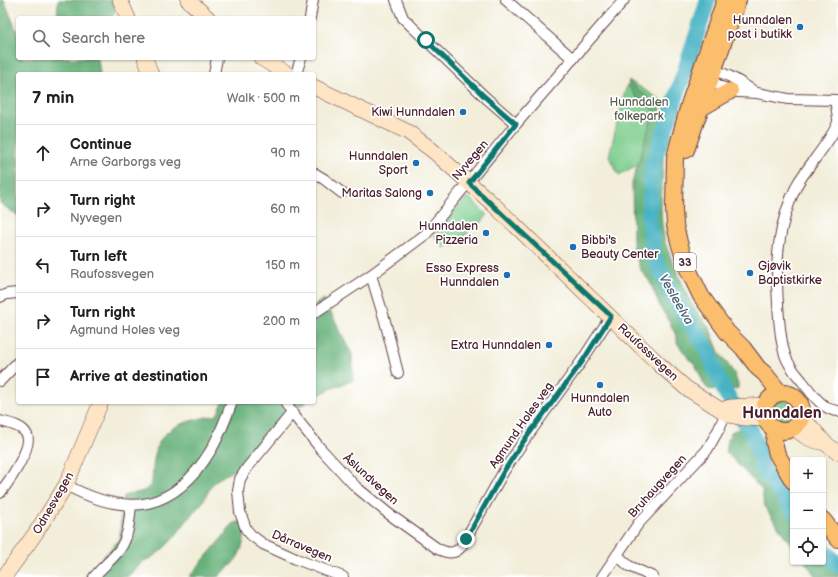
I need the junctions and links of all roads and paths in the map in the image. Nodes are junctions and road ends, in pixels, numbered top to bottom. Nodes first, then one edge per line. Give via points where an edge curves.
1 (120, 0) edge
2 (188, 0) edge
3 (313, 0) edge
4 (396, 0) edge
5 (506, 0) edge
6 (624, 0) edge
7 (725, 0) edge
8 (738, 0) edge
9 (127, 16) edge
10 (206, 16) edge
11 (310, 16) edge
12 (573, 59) junction
13 (146, 60) edge
14 (217, 60) edge
15 (264, 60) edge
16 (301, 60) edge
17 (150, 72) edge
18 (214, 72) edge
19 (284, 72) edge
20 (297, 72) edge
21 (709, 74) junction
22 (316, 88) edge
23 (730, 91) junction
24 (756, 93) junction
25 (836, 100) edge
26 (701, 108) junction
27 (516, 124) junction
28 (316, 174) edge
29 (469, 183) junction
30 (342, 193) dead end
31 (674, 196) junction
32 (371, 275) junction
33 (16, 294) edge
34 (0, 297) edge
35 (316, 312) edge
36 (611, 316) junction
37 (16, 364) edge
38 (398, 373) dead end
39 (0, 381) edge
40 (106, 404) edge
41 (231, 404) edge
42 (286, 404) edge
43 (722, 410) junction
44 (838, 411) edge
45 (292, 413) junction
46 (779, 415) junction
47 (0, 421) edge
48 (838, 454) edge
49 (790, 476) edge
50 (66, 485) junction
51 (0, 493) edge
52 (131, 506) junction
53 (826, 524) edge
54 (838, 539) edge
55 (457, 551) joint
56 (617, 555) junction
57 (4, 577) edge
58 (94, 577) edge
59 (343, 577) edge
60 (602, 577) edge
61 (652, 577) edge

1 - 9 main road
2 - 10 main road
3 - 11 street
4 - 27 street via 403,18
5 - 12 street
6 - 12 street, Nyvegen
7 - 21 main road, 33
8 - 21 main road, 33
12 - 27 street, Nyvegen
13 - 17 main road
14 - 18 street
15 - 19 main road
16 - 20 street
21 - 23 street via 721,87
21 - 24 street via 730,77
21 - 26 main road, 33
21 - 31 main road, 33 via 684,118 675,158
22 - 29 main road, Raufossvegen via 408,132
23 - 24 street
23 - 26 main road
24 - 25 street via 778,98
25 - 44 street via 838,122 799,181 787,206 776,265 781,335 786,357 795,373 820,402 828,409
26 - 31 main road, 33
27 - 29 street, Nyvegen
28 - 30 street
29 - 32 street, Nyvegen via 426,234
29 - 36 main road, Raufossvegen
31 - 46 main road, 33 via 677,233 689,273 727,332 765,374
32 - 35 street, Nyvegen
32 - 38 street
33 - 34 street
36 - 43 main road, Raufossvegen via 686,388
36 - 55 street, Agmund Holes veg via 582,362 523,442
37 - 39 street
40 - 50 main road, Odnesvegen
41 - 52 street via 220,434 194,474 173,494
42 - 45 street, Åslundvegen
43 - 46 main road via 730,407
43 - 56 street, Bruhaugvegen via 724,418 707,450 638,524
45 - 55 street, Åslundvegen via 356,487 438,549 451,553
45 - 59 street, Dårravegen via 240,479 240,512 246,529 263,544
46 - 48 main road via 812,428
46 - 49 main road via 774,443 777,454
47 - 51 street via 20,428 27,434 28,441 25,453
50 - 52 street via 87,496
50 - 57 main road, Odnesvegen
52 - 58 street via 129,525 120,550
53 - 54 main road
56 - 60 street, Bruhaugvegen
56 - 61 street via 629,566

